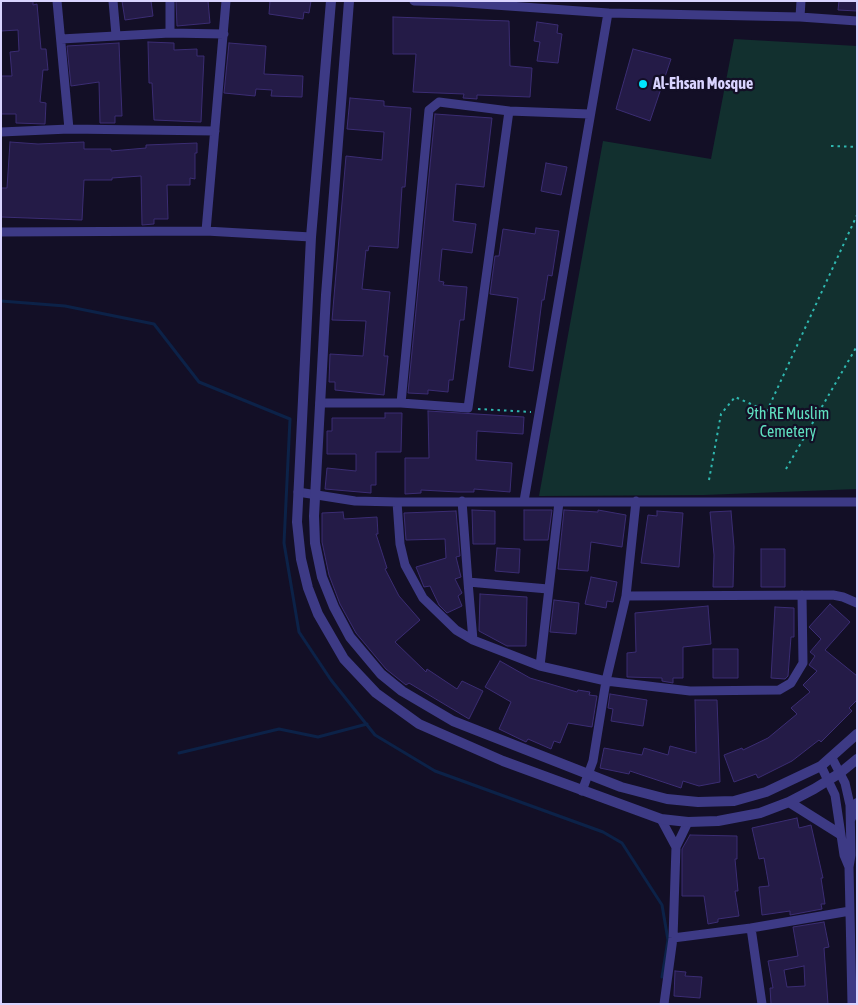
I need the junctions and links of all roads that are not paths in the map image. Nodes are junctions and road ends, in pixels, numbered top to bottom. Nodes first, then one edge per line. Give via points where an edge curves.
1 (57, 1) edge
2 (113, 1) edge
3 (170, 1) edge
4 (226, 1) edge
5 (330, 1) edge
6 (349, 1) edge
7 (414, 1) edge
8 (801, 1) edge
9 (452, 2) edge
10 (553, 5) edge
11 (608, 13) junction
12 (800, 17) junction
13 (857, 21) edge
14 (170, 33) junction
15 (224, 34) junction
16 (116, 35) junction
17 (60, 39) junction
18 (509, 111) junction
19 (590, 114) junction
20 (69, 129) junction
21 (215, 131) junction
22 (1, 132) edge
23 (206, 231) junction
24 (1, 232) edge
25 (311, 237) junction
26 (320, 403) junction
27 (401, 403) junction
28 (298, 492) junction
29 (316, 494) junction
30 (462, 501) junction
31 (524, 501) junction
32 (636, 501) junction
33 (397, 502) junction
34 (559, 502) junction
35 (857, 502) edge
36 (468, 582) junction
37 (548, 589) junction
38 (626, 596) junction
39 (802, 596) junction
40 (857, 604) edge
41 (473, 640) junction
42 (540, 666) junction
43 (606, 681) junction
44 (857, 734) edge
45 (832, 758) junction
46 (857, 759) edge
47 (821, 766) junction
48 (587, 773) junction
49 (840, 773) junction
50 (829, 780) junction
51 (582, 790) junction
52 (789, 802) junction
53 (857, 803) edge
54 (851, 818) junction
55 (661, 819) junction
56 (688, 822) junction
57 (840, 834) junction
58 (676, 847) junction
59 (849, 868) junction
60 (850, 911) junction
61 (750, 928) junction
62 (673, 938) junction
63 (664, 1004) edge
64 (762, 1004) edge
65 (852, 1004) edge

1 - 17 street
2 - 16 street
3 - 14 street
4 - 15 street
5 - 25 street
6 - 26 street
7 - 9 street
8 - 12 street
9 - 10 street
10 - 11 street
11 - 12 street
11 - 19 street
12 - 13 street
14 - 15 street
14 - 16 street
15 - 21 street
16 - 17 street
17 - 20 street
18 - 19 street
18 - 27 street via 468,408
18 - 27 street via 439,102 429,110
19 - 31 street
20 - 21 street
20 - 22 street
21 - 23 street
23 - 24 street
23 - 25 street
25 - 28 street
26 - 27 street
26 - 29 street
28 - 29 street
28 - 51 street via 298,540 308,588 334,643 367,686 434,732
29 - 33 street
29 - 48 street via 315,543 328,594 350,637 381,674 402,691 454,721
30 - 31 street
30 - 33 street
30 - 36 street
31 - 34 street
32 - 34 street
32 - 35 street
32 - 38 street
33 - 41 street via 400,544 412,580 437,614
34 - 37 street
36 - 37 street
36 - 41 street
37 - 42 street
38 - 39 street
38 - 43 street
39 - 40 street via 842,597
39 - 43 street via 803,664 791,683 779,690 690,691
41 - 42 street
42 - 43 street
43 - 48 street via 593,761
44 - 45 street
45 - 47 street
45 - 49 street
46 - 49 street
47 - 48 street via 788,783 734,801 667,799
47 - 50 street
48 - 51 street
49 - 50 street
49 - 54 street via 847,790
50 - 52 street
50 - 57 street via 838,807
51 - 55 street
52 - 56 street via 743,817
52 - 57 street
53 - 54 street
54 - 59 street
55 - 56 street
55 - 58 street
56 - 58 street
57 - 59 street
58 - 62 street
59 - 60 street
60 - 61 street
60 - 65 street
61 - 62 street
61 - 64 street
62 - 63 street

